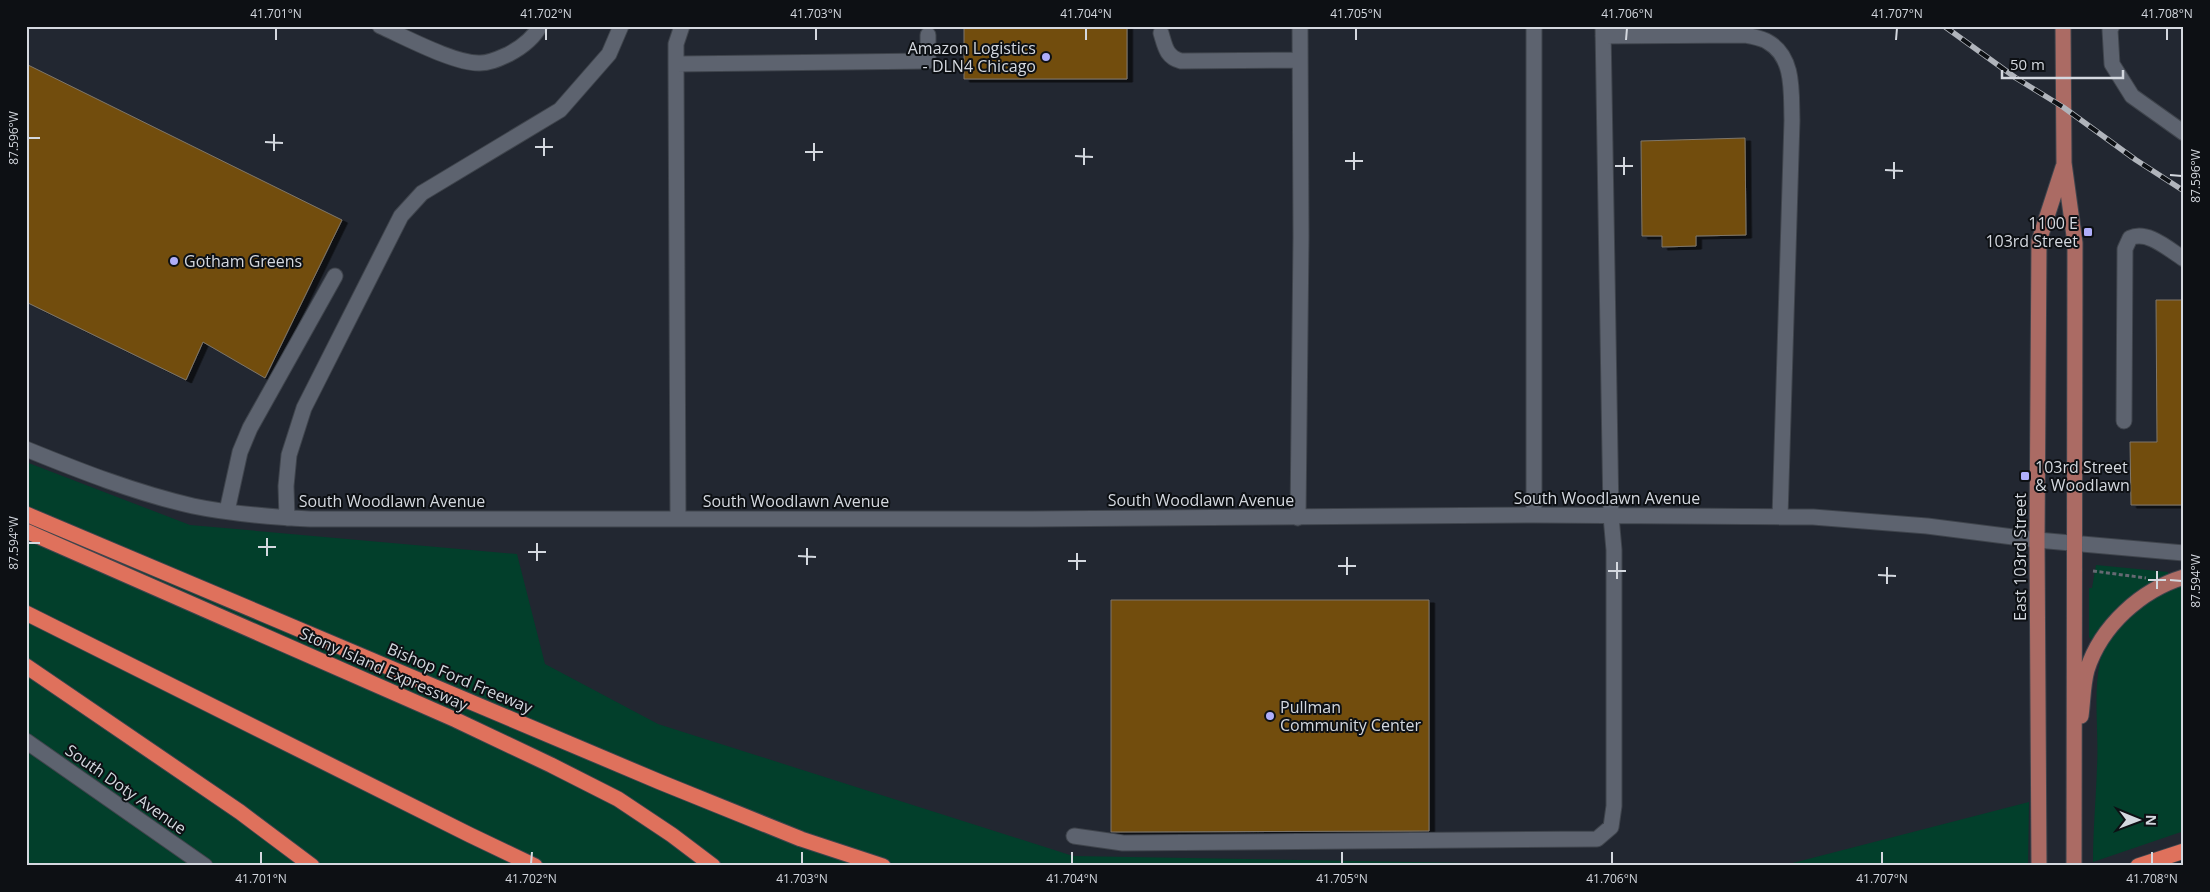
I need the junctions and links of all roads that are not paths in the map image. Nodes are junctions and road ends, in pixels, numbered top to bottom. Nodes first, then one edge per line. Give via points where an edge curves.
1 (380, 26) edge
2 (540, 26) edge
3 (621, 26) edge
4 (682, 26) edge
5 (1300, 26) edge
6 (1534, 26) edge
7 (2063, 26) edge
8 (2112, 26) edge
9 (1603, 31) edge
10 (1161, 33) dead end
11 (928, 35) dead end
12 (1300, 60) junction
13 (676, 64) junction
14 (2184, 133) edge
15 (2064, 163) junction
16 (2184, 258) edge
17 (335, 276) dead end
18 (2124, 422) dead end
19 (26, 449) edge
20 (222, 511) junction
21 (26, 514) edge
22 (1534, 515) junction
23 (1611, 516) junction
24 (1780, 517) junction
25 (287, 518) junction
26 (678, 518) junction
27 (1298, 518) junction
28 (26, 532) edge
29 (2037, 540) junction
30 (2073, 541) junction
31 (2184, 553) edge
32 (2184, 576) edge
33 (26, 613) edge
34 (26, 666) edge
35 (26, 741) edge
36 (2073, 774) junction
37 (1074, 836) dead end
38 (2184, 851) edge
39 (205, 866) edge
40 (312, 866) edge
41 (535, 866) edge
42 (713, 866) edge
43 (883, 866) edge
44 (2039, 866) edge
45 (2074, 866) edge
46 (2138, 866) edge

1 - 2 street via 464,62 480,63 514,51 531,40
3 - 25 street via 609,54 560,110 422,193 401,216 304,408 289,455
4 - 13 street via 676,44
5 - 12 street
6 - 22 street
7 - 15 main road, East 103rd Street
8 - 14 street via 2112,64 2132,96
9 - 23 street
9 - 24 street via 1746,36 1768,42 1782,55 1791,73
10 - 12 street via 1166,51 1173,59 1181,61
11 - 13 street via 928,61
12 - 27 street
13 - 26 street
15 - 29 main road, East 103rd Street via 2039,241
15 - 30 main road, East 103rd Street via 2075,243
16 - 18 street via 2139,235 2130,238 2125,249
17 - 20 street via 250,428
19 - 20 street via 117,483
20 - 25 street, South Woodlawn Avenue
21 - 43 highway, Bishop Ford Freeway via 660,782 801,839
22 - 23 street, South Woodlawn Avenue
22 - 27 street, South Woodlawn Avenue
23 - 24 street, South Woodlawn Avenue
23 - 37 street via 1614,550 1614,806 1611,827 1597,839 1123,843
24 - 29 street, South Woodlawn Avenue via 1927,526
25 - 26 street, South Woodlawn Avenue
26 - 27 street, South Woodlawn Avenue
28 - 42 highway, Stony Island Expressway via 456,720 551,765 618,799
29 - 30 street, South Woodlawn Avenue
29 - 44 main road, East 103rd Street
30 - 31 street, South Woodlawn Avenue
30 - 36 main road, East 103rd Street
32 - 36 main road via 2149,591 2124,612 2102,640 2087,670
33 - 41 highway
34 - 40 highway via 240,812
35 - 39 street, South Doty Avenue
36 - 45 main road, East 103rd Street
38 - 46 highway

